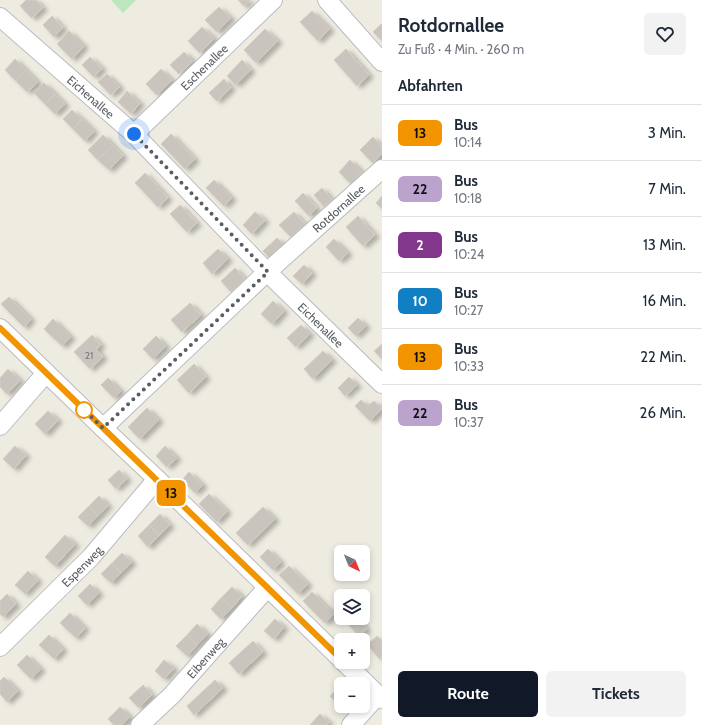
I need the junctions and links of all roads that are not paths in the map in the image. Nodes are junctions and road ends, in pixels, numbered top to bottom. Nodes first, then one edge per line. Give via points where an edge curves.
1 (273, 0) edge
2 (327, 0) edge
3 (0, 16) edge
4 (382, 62) edge
5 (134, 134) junction
6 (382, 169) edge
7 (268, 272) junction
8 (0, 328) edge
9 (46, 373) junction
10 (382, 384) edge
11 (0, 426) edge
12 (103, 428) junction
13 (157, 479) junction
14 (267, 588) junction
15 (0, 647) edge
16 (334, 652) edge
17 (351, 669) edge
18 (380, 697) edge
19 (140, 725) edge
20 (351, 725) edge

1 - 5 street, Eschenallee
2 - 4 street
3 - 5 street, Eichenallee
5 - 7 street, Eichenallee
6 - 7 street, Rotdornallee
7 - 10 street, Eichenallee
7 - 12 street, Rotdornallee
8 - 9 street
9 - 11 street
9 - 12 street
12 - 13 street
13 - 14 street
13 - 15 street, Espenweg via 91,558
14 - 16 street
14 - 19 street, Eibenweg via 172,695
17 - 18 street
18 - 20 street

